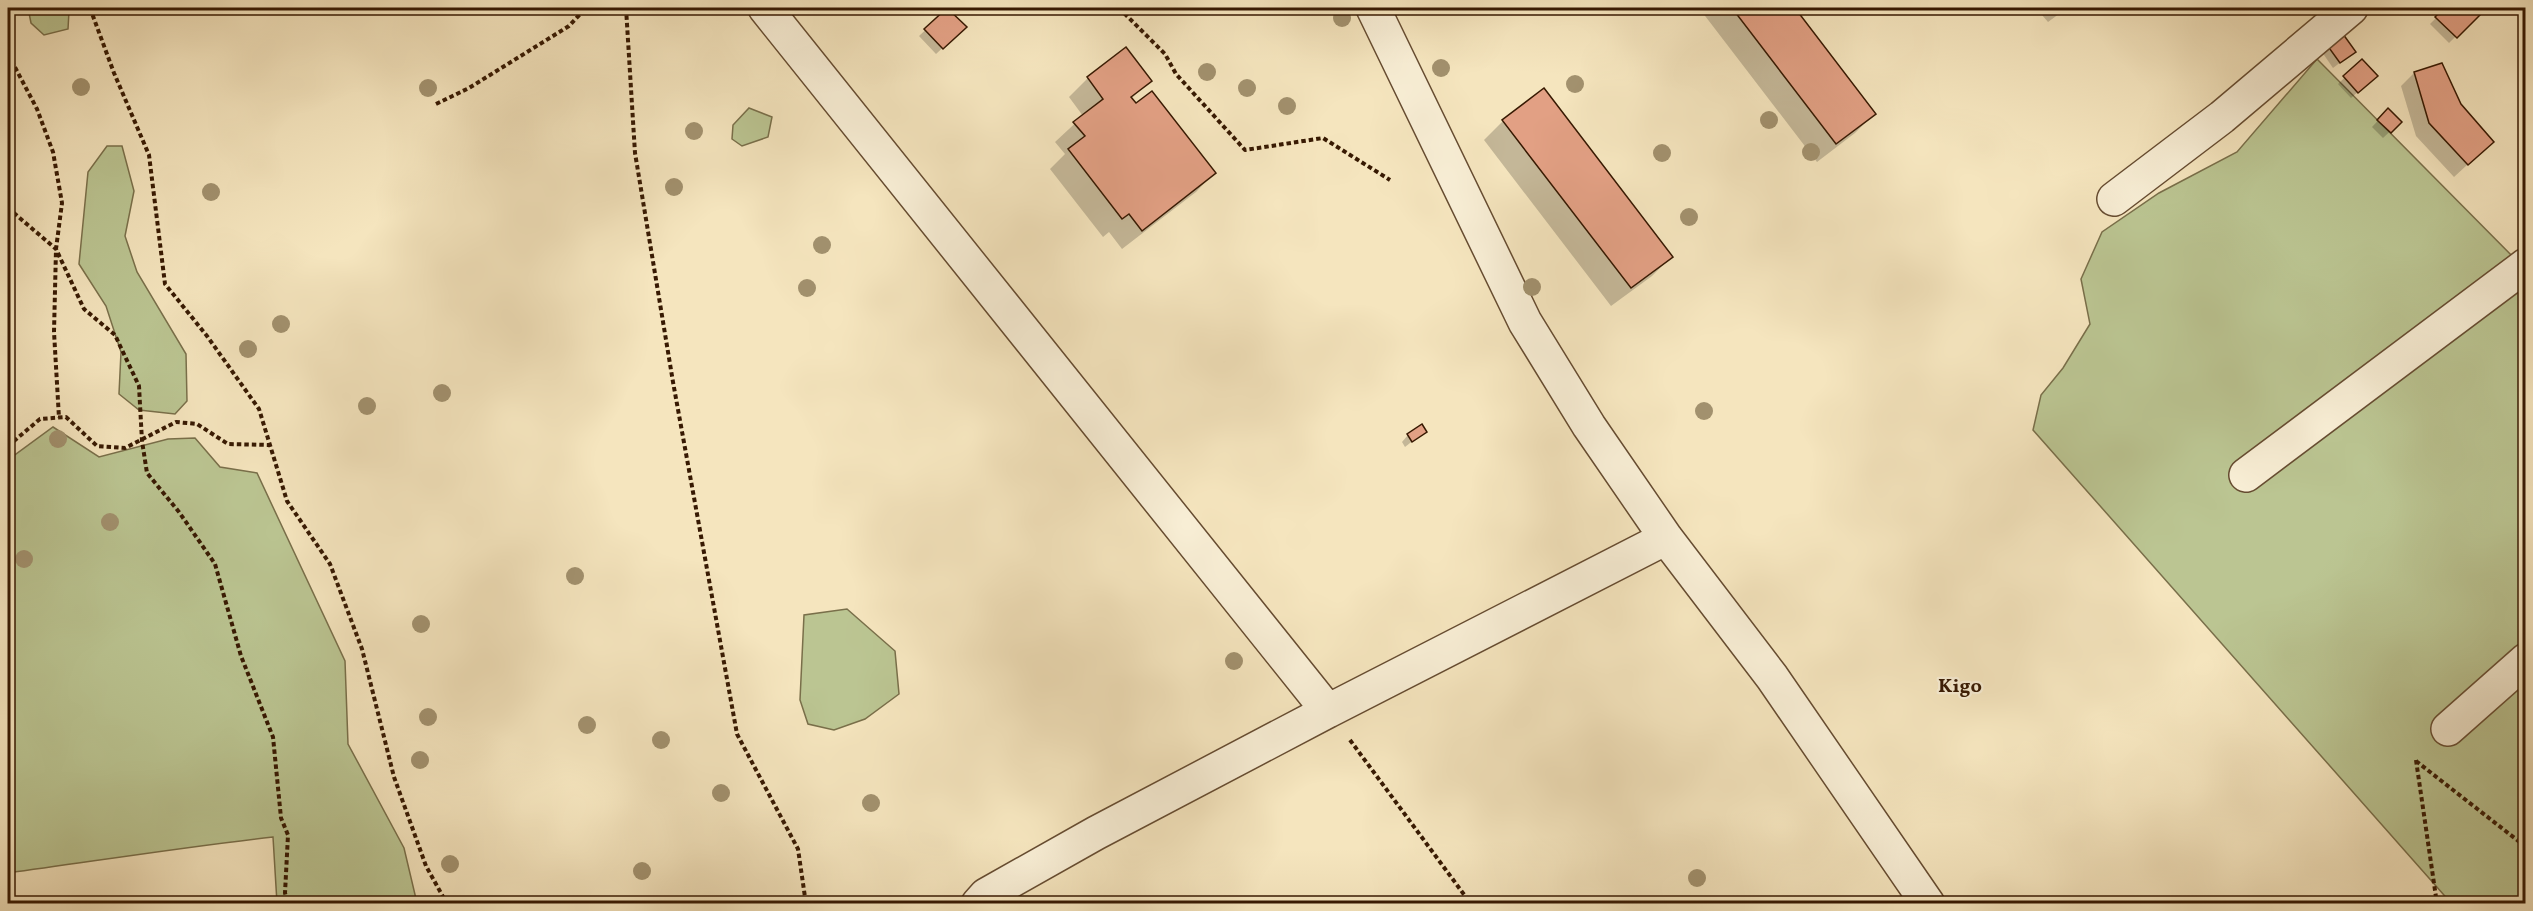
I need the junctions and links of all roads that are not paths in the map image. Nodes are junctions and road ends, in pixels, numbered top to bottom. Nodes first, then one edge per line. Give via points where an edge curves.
1 (765, 8) edge
2 (1373, 8) edge
3 (2351, 8) edge
4 (2114, 199) dead end
5 (2526, 265) edge
6 (2246, 475) dead end
7 (1666, 538) junction
8 (2526, 660) edge
9 (1328, 711) junction
10 (2448, 729) dead end
11 (978, 903) edge
12 (1928, 903) edge

1 - 9 street
2 - 7 street via 1525,322 1589,426
3 - 4 street via 2222,117
5 - 6 street
7 - 9 street
7 - 12 street via 1772,677
8 - 10 street
9 - 11 street via 1096,834

